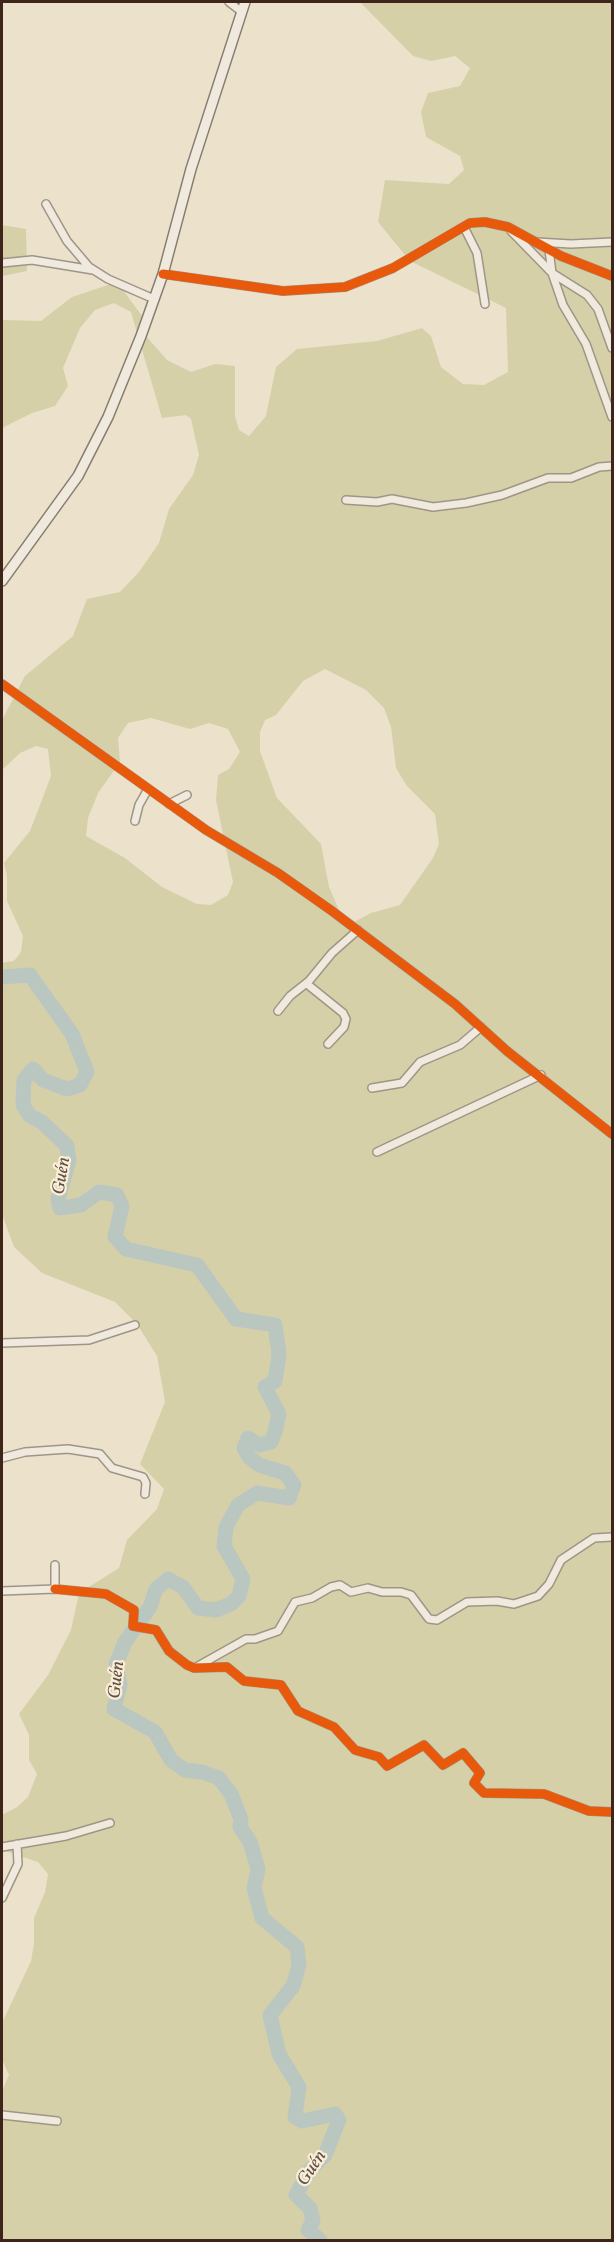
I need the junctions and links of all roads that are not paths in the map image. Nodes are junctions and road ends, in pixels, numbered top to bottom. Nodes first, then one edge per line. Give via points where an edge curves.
1 (229, 2) edge
2 (245, 2) edge
3 (242, 12) junction
4 (46, 204) dead end
5 (464, 227) junction
6 (507, 227) junction
7 (535, 242) junction
8 (612, 242) edge
9 (549, 250) junction
10 (2, 263) edge
11 (93, 270) junction
12 (552, 273) junction
13 (163, 274) junction
14 (612, 276) edge
15 (154, 299) junction
16 (485, 304) dead end
17 (612, 348) edge
18 (612, 417) edge
19 (612, 466) edge
20 (346, 500) dead end
21 (2, 581) edge
22 (2, 684) edge
23 (148, 789) junction
24 (187, 795) dead end
25 (170, 804) junction
26 (135, 821) dead end
27 (358, 930) junction
28 (307, 984) junction
29 (278, 1011) dead end
30 (481, 1027) junction
31 (328, 1044) dead end
32 (541, 1075) junction
33 (372, 1088) dead end
34 (612, 1134) edge
35 (377, 1152) dead end
36 (135, 1325) dead end
37 (2, 1343) edge
38 (2, 1458) edge
39 (145, 1494) dead end
40 (612, 1537) edge
41 (55, 1566) dead end
42 (55, 1589) junction
43 (2, 1591) edge
44 (195, 1668) junction
45 (612, 1812) edge
46 (110, 1822) dead end
47 (17, 1844) junction
48 (2, 1847) edge
49 (2, 1899) edge
50 (2, 2115) edge
51 (57, 2121) dead end

1 - 3 street
2 - 3 main road
3 - 13 main road via 191,169
4 - 11 street via 75,252
5 - 6 street via 485,222
5 - 13 street via 393,268 345,287 283,291
5 - 16 street via 477,253
6 - 7 street
6 - 12 street
7 - 8 street
7 - 9 street
9 - 12 street
9 - 14 street
10 - 11 street via 32,260
11 - 15 street
12 - 17 street via 587,295 598,309
12 - 18 street via 563,305 586,344
13 - 15 main road
15 - 21 main road via 108,417 78,476
19 - 20 street via 571,478 548,478 466,503 433,507 392,499
22 - 23 street
23 - 25 street
23 - 26 street
24 - 25 street
25 - 27 street
27 - 28 street via 332,953
27 - 30 street
28 - 29 street
28 - 31 street via 345,1016 344,1027
30 - 32 street
30 - 33 street via 460,1045 420,1062 402,1083
32 - 34 street
32 - 35 street
36 - 37 street via 89,1340
38 - 39 street via 68,1449 100,1454 112,1467 143,1477
40 - 44 street via 594,1538 561,1560 538,1596 514,1604 467,1602 437,1620 429,1619 411,1595 331,1587 296,1602 278,1631 246,1639
41 - 42 street
42 - 43 street
42 - 44 street via 106,1594 134,1610 133,1626 156,1630 176,1660
44 - 45 street via 227,1667 244,1681 280,1685 298,1711 334,1727 355,1750 379,1757 387,1766 424,1745 443,1765 463,1753 480,1773 474,1784 484,1793 544,1794 589,1811
46 - 47 street via 66,1836
47 - 48 street
47 - 49 street via 18,1864
50 - 51 street

